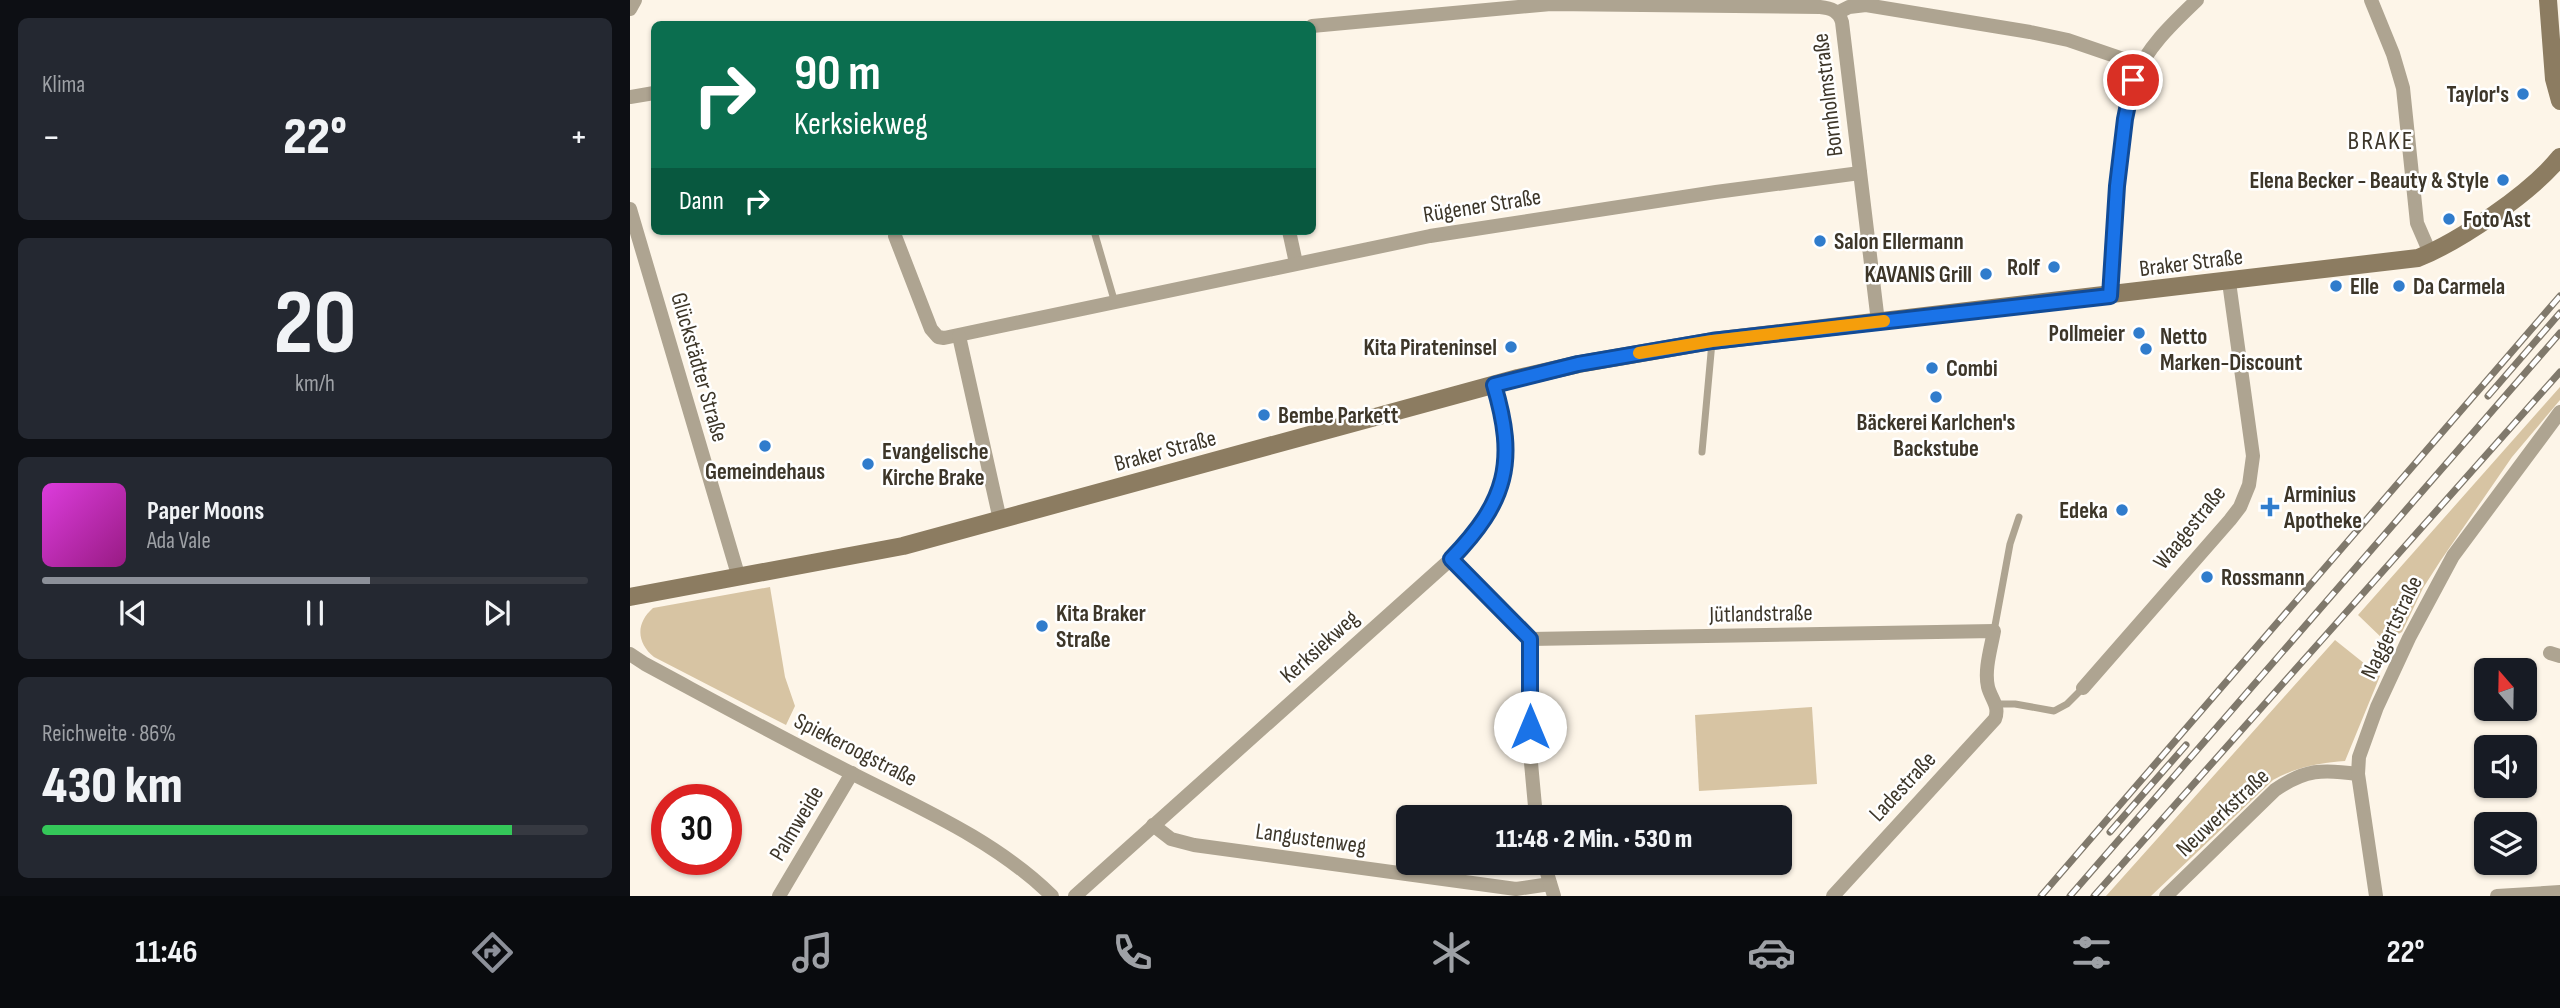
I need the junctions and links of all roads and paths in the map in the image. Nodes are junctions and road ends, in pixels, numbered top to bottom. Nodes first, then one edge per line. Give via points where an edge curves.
1 (635, 0) edge
2 (2197, 0) edge
3 (2371, 0) edge
4 (2548, 0) edge
5 (630, 9) edge
6 (1838, 13) junction
7 (1316, 26) edge
8 (2141, 65) junction
9 (651, 94) edge
10 (630, 97) edge
11 (2560, 101) edge
12 (2560, 157) edge
13 (1860, 173) junction
14 (630, 209) edge
15 (1095, 235) edge
16 (1290, 235) edge
17 (895, 236) dead end
18 (2430, 253) junction
19 (1296, 263) junction
20 (2229, 282) junction
21 (2110, 296) junction
22 (1115, 303) junction
23 (1878, 322) junction
24 (959, 336) junction
25 (1712, 341) junction
26 (1494, 385) junction
27 (2560, 412) edge
28 (1702, 452) dead end
29 (2019, 517) dead end
30 (1000, 520) junction
31 (1451, 559) junction
32 (739, 578) junction
33 (630, 597) edge
34 (1994, 631) junction
35 (1530, 639) junction
36 (630, 654) edge
37 (2083, 688) joint
38 (1996, 704) junction
39 (852, 773) junction
40 (2358, 774) junction
41 (1535, 805) edge
42 (1153, 825) junction
43 (1552, 890) edge
44 (2560, 892) edge
45 (779, 896) edge
46 (1052, 896) edge
47 (1075, 896) edge
48 (1833, 896) edge
49 (2166, 896) edge
50 (2376, 896) edge
51 (2497, 896) edge

1 - 5 street
2 - 8 street via 2169,27
3 - 18 street via 2403,89 2417,164 2417,223
4 - 11 main road
6 - 7 street, Bornholmstraße via 1820,7 1571,4
6 - 8 street via 1866,5 2030,32
6 - 13 street, Bornholmstraße
8 - 21 street via 2125,119
9 - 10 street
12 - 18 main road, Braker Straße via 2507,203
13 - 19 street, Rügener Straße via 1462,231
13 - 23 street, Bornholmstraße
14 - 32 street, Glückstädter Straße
15 - 22 lane
16 - 19 street
17 - 24 street via 933,334
18 - 20 main road, Braker Straße via 2407,260
19 - 22 street, Rügener Straße
20 - 21 main road, Braker Straße
20 - 37 street, Waagestraße via 2253,456 2249,485 2230,520
21 - 23 main road, Braker Straße
22 - 24 street, Rügener Straße
23 - 25 main road, Braker Straße
24 - 30 street
25 - 26 main road, Braker Straße via 1578,364
25 - 28 lane
26 - 30 main road, Braker Straße
26 - 31 street, Kerksiekweg via 1504,418 1506,465 1485,519
27 - 40 street, Naggertstraße via 2440,578 2363,740
29 - 34 lane via 2005,564
30 - 32 main road, Braker Straße via 884,551
31 - 35 street
31 - 42 street, Kerksiekweg
32 - 33 main road, Braker Straße
34 - 35 street, Jütlandstraße
34 - 38 street via 1987,679
35 - 41 street
36 - 39 street, Spiekeroogstraße
37 - 38 lane via 2054,711
38 - 48 street, Ladestraße via 1995,719
39 - 45 street, Palmweide
39 - 46 street, Spiekeroogstraße via 956,825
40 - 49 street, Neuwerkstraße via 2316,771 2286,782
40 - 50 street, Naggertstraße
42 - 43 street, Langustenweg via 1171,839 1194,845
42 - 47 street, Kerksiekweg
44 - 51 street

